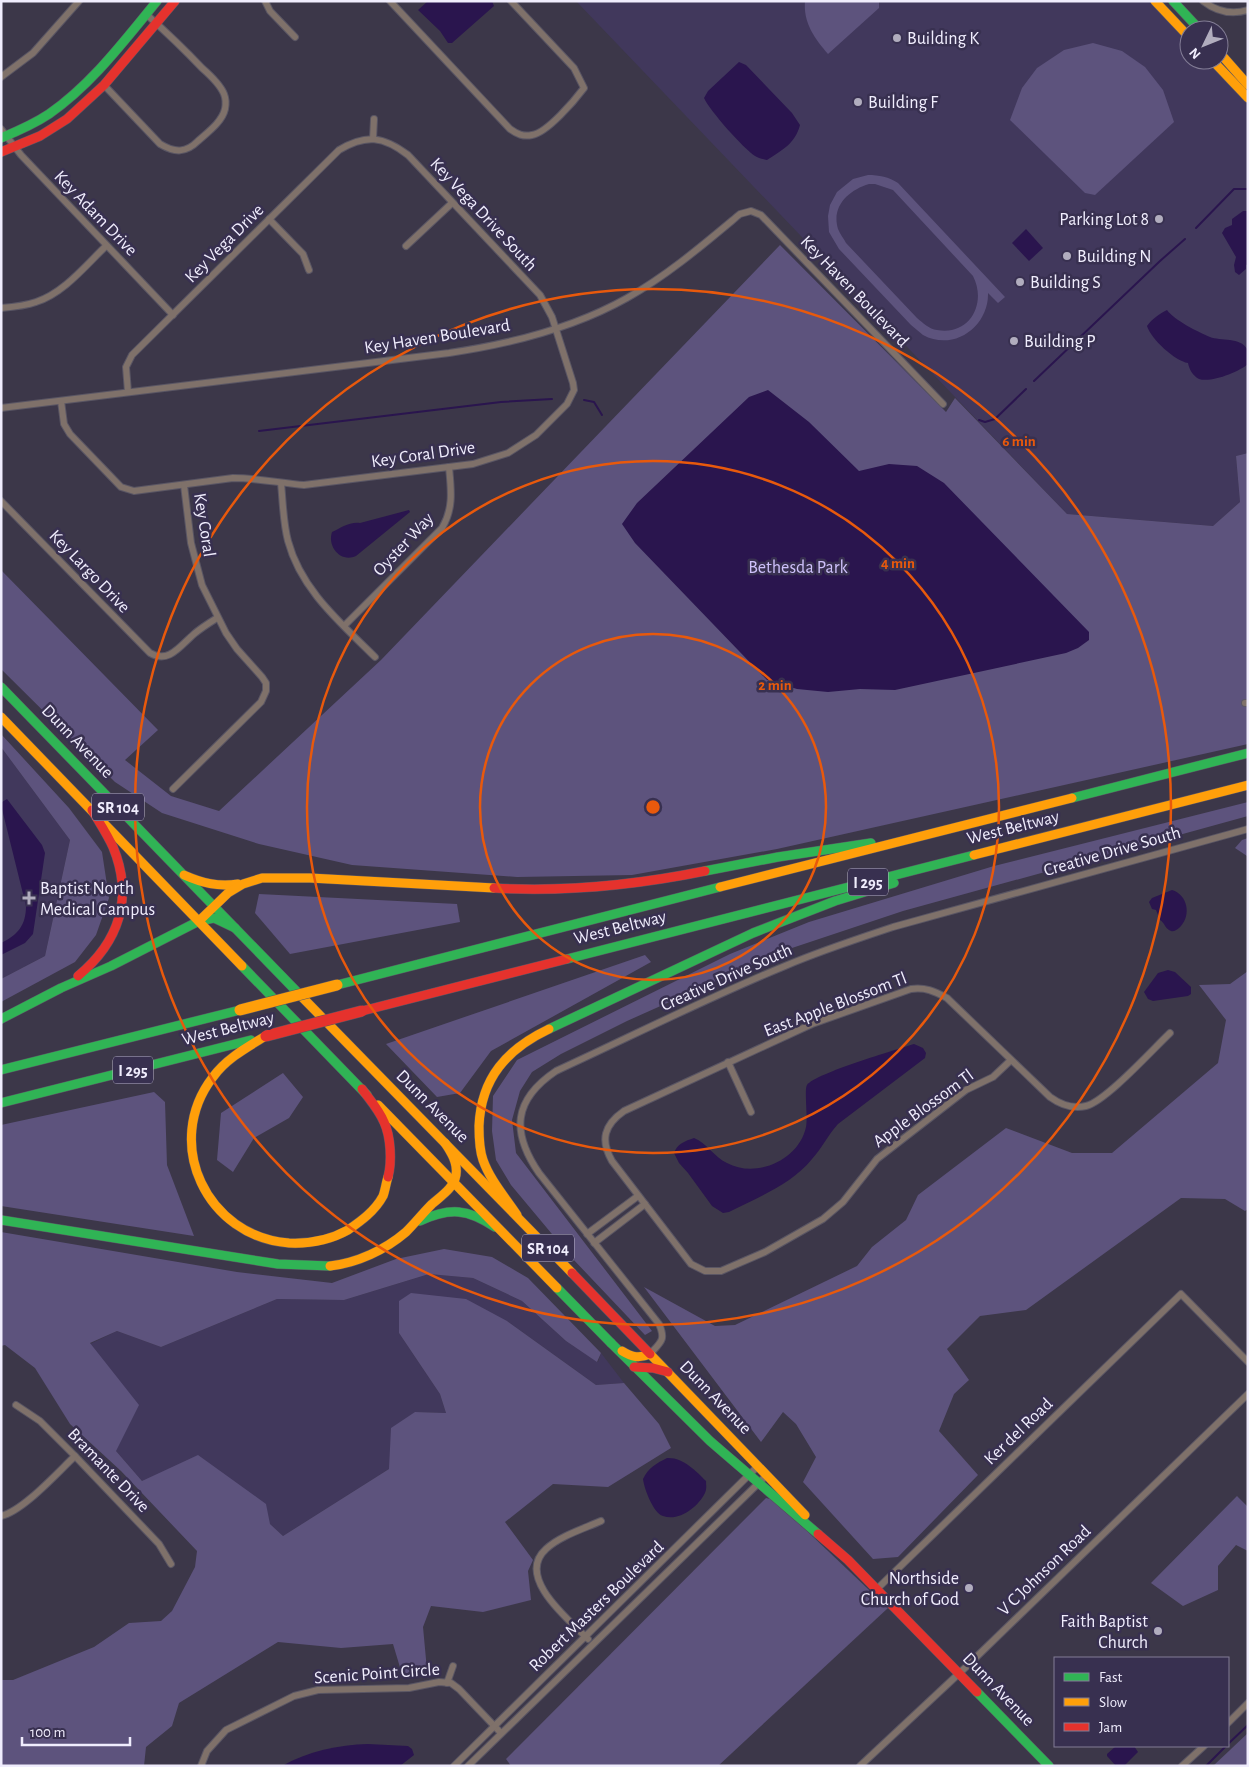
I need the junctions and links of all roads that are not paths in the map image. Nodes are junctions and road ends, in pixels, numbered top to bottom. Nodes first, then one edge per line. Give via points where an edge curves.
1 (79, 1) edge
2 (157, 1) edge
3 (175, 1) edge
4 (265, 1) edge
5 (390, 1) edge
6 (511, 1) edge
7 (1155, 1) edge
8 (1173, 1) edge
9 (1203, 1) edge
10 (1248, 10) edge
11 (146, 14) junction
12 (1190, 20) edge
13 (156, 23) junction
14 (1179, 26) edge
15 (295, 37) dead end
16 (1229, 64) edge
17 (1221, 70) edge
18 (1, 77) edge
19 (104, 84) junction
20 (1248, 86) edge
21 (1248, 98) edge
22 (374, 119) dead end
23 (3, 135) edge
24 (374, 139) junction
25 (15, 147) junction
26 (1, 152) edge
27 (452, 203) junction
28 (269, 219) junction
29 (106, 246) junction
30 (406, 246) dead end
31 (309, 270) dead end
32 (1, 308) edge
33 (173, 315) junction
34 (556, 328) junction
35 (128, 392) junction
36 (61, 401) junction
37 (943, 404) dead end
38 (1, 408) edge
39 (449, 467) junction
40 (281, 484) junction
41 (184, 485) junction
42 (1, 500) edge
43 (218, 618) junction
44 (344, 626) junction
45 (375, 658) dead end
46 (1, 687) edge
47 (1, 717) edge
48 (1248, 753) edge
49 (1248, 786) edge
50 (173, 789) dead end
51 (92, 810) junction
52 (1248, 830) edge
53 (912, 838) junction
54 (990, 851) junction
55 (184, 875) junction
56 (243, 884) junction
57 (214, 906) junction
58 (199, 921) junction
59 (235, 928) junction
60 (61, 988) junction
61 (1, 1019) edge
62 (1170, 1033) dead end
63 (265, 1036) junction
64 (1011, 1060) junction
65 (728, 1062) junction
66 (1, 1070) edge
67 (362, 1089) junction
68 (1, 1104) edge
69 (751, 1112) dead end
70 (446, 1143) junction
71 (453, 1183) junction
72 (638, 1196) junction
73 (645, 1204) junction
74 (517, 1215) junction
75 (1, 1220) edge
76 (414, 1224) junction
77 (495, 1226) junction
78 (587, 1234) junction
79 (594, 1243) junction
80 (611, 1343) junction
81 (650, 1354) junction
82 (1248, 1362) edge
83 (634, 1367) junction
84 (668, 1372) junction
85 (1248, 1394) edge
86 (16, 1406) dead end
87 (75, 1456) junction
88 (758, 1466) junction
89 (749, 1475) junction
90 (763, 1479) junction
91 (1, 1516) edge
92 (601, 1521) dead end
93 (171, 1564) dead end
94 (877, 1589) junction
95 (586, 1637) junction
96 (593, 1644) junction
97 (453, 1666) dead end
98 (959, 1673) junction
99 (447, 1683) junction
100 (1248, 1704) edge
101 (1229, 1722) edge
102 (495, 1726) junction
103 (502, 1733) junction
104 (1203, 1747) edge
105 (201, 1766) edge
106 (454, 1766) edge
107 (468, 1766) edge
108 (860, 1766) edge
109 (1049, 1766) edge
110 (1182, 1766) edge

1 - 18 street via 33,53
2 - 11 main road
3 - 13 main road
4 - 15 street via 270,11
5 - 6 street via 510,129 517,134 535,135 570,106 584,88 574,68
7 - 14 main road
8 - 12 main road
9 - 10 street via 1219,10
11 - 13 street
11 - 23 main road via 94,76 62,106 40,120
13 - 19 main road
13 - 19 street via 218,84 226,102 222,118 192,147 184,151 168,149
16 - 20 main road
17 - 21 main road
19 - 25 main road via 67,119
22 - 24 street
23 - 25 street, Key Adam Drive
24 - 27 street, Key Vega Drive South via 385,141 408,155
24 - 28 street, Key Vega Drive via 362,140 339,150
25 - 26 main road
25 - 29 street, Key Adam Drive
27 - 30 street
27 - 34 street, Key Vega Drive South via 540,295
28 - 31 street via 303,254
28 - 33 street, Key Vega Drive
29 - 32 street via 48,297 25,305
29 - 33 street, Key Adam Drive
33 - 35 street, Key Vega Drive via 128,360
34 - 35 street, Key Haven Boulevard via 485,348
34 - 37 street, Key Haven Boulevard via 601,311 635,293 680,263 740,214 751,211 761,215
34 - 39 street, Key Coral Drive via 573,383 574,390 567,404 523,445 473,464
35 - 36 street, Key Haven Boulevard
36 - 38 street, Key Haven Boulevard
36 - 41 street, Key Coral via 64,424 70,434 121,487 134,491
39 - 40 street, Key Coral Drive via 304,485
39 - 44 street, Oyster Way via 452,498 442,528
40 - 41 street, Key Coral Drive via 233,478
40 - 44 street via 284,523 295,562 313,592
41 - 43 street, Key Coral via 195,559 202,585
42 - 43 street, Key Largo Drive via 150,653 160,658 168,656
43 - 50 street, Key Coral via 237,649 262,677 266,690 260,702
44 - 45 street
46 - 55 main road, Dunn Avenue / SR 104
47 - 51 main road, Dunn Avenue / SR 104
48 - 53 main road, West Beltway / I 295
49 - 54 main road, West Beltway / I 295
51 - 58 main road, Dunn Avenue / SR 104
51 - 60 main road via 118,862 122,905 103,953 87,970
52 - 78 street, Creative Drive South via 842,944 785,966 556,1071 527,1099 522,1110 521,1135 529,1158
53 - 56 main road via 848,845 671,878 592,886 507,889 278,877
53 - 66 main road, West Beltway / I 295, bridge
54 - 63 main road, West Beltway / I 295, bridge
54 - 74 main road via 835,900 753,933 542,1032 515,1048 491,1077 481,1104 479,1145 483,1162
55 - 56 main road via 209,885
55 - 57 main road, Dunn Avenue / SR 104
56 - 57 main road
57 - 58 main road
57 - 59 main road, Dunn Avenue / SR 104
58 - 59 main road via 214,918
58 - 60 main road
58 - 67 main road, Dunn Avenue / SR 104
59 - 70 main road, Dunn Avenue / SR 104
60 - 61 main road
62 - 64 street, East Apple Blossom Tl via 1103,1098 1087,1106 1058,1102
63 - 67 main road via 237,1052 213,1075 202,1092 193,1122 192,1156 202,1188 228,1221 248,1233 278,1244 317,1242 350,1230 377,1205 388,1184 392,1155 386,1126
63 - 68 main road, West Beltway / I 295
64 - 65 street, East Apple Blossom Tl via 947,998 922,987 812,1024
64 - 73 street, Apple Blossom Tl via 993,1077 966,1090 877,1159 843,1202 823,1219 765,1252 721,1271 705,1271 692,1264
65 - 69 street
65 - 72 street, East Apple Blossom Tl via 615,1117 605,1136 606,1150
67 - 71 main road, Dunn Avenue / SR 104
70 - 71 main road via 456,1165
70 - 74 main road, Dunn Avenue / SR 104
71 - 76 main road
71 - 77 main road, Dunn Avenue / SR 104
72 - 73 street, East Apple Blossom Tl
72 - 78 street
73 - 79 street
74 - 81 main road, Dunn Avenue / SR 104
75 - 76 main road via 307,1267 330,1266 365,1257 386,1246
76 - 77 main road via 432,1215 452,1211 473,1214
77 - 80 main road, Dunn Avenue / SR 104
78 - 79 street, Creative Drive South
79 - 81 street, Creative Drive South via 659,1324 663,1338
80 - 81 main road via 637,1358
80 - 83 main road, Dunn Avenue / SR 104
81 - 84 main road, Dunn Avenue / SR 104
82 - 94 street, Ker del Road via 1181,1294
83 - 84 main road
83 - 89 main road, Dunn Avenue / SR 104
84 - 88 main road, Dunn Avenue / SR 104
85 - 98 street, V C Johnson Road
86 - 87 street, Bramante Drive via 40,1421
87 - 91 street via 35,1494 9,1515
87 - 93 street, Bramante Drive via 160,1544
88 - 89 street, Robert Masters Boulevard
88 - 90 main road, Dunn Avenue / SR 104
89 - 90 main road, Dunn Avenue / SR 104
89 - 95 street, Robert Masters Boulevard
90 - 94 main road, Dunn Avenue / SR 104
90 - 96 street, Robert Masters Boulevard
92 - 95 street via 554,1543 542,1553 536,1568 537,1579 544,1591
94 - 98 main road, Dunn Avenue / SR 104
95 - 96 street
95 - 102 street, Robert Masters Boulevard
96 - 103 street, Robert Masters Boulevard
97 - 99 street
98 - 108 street, V C Johnson Road
98 - 109 main road, Dunn Avenue / SR 104
99 - 102 street, Scenic Point Circle via 459,1689
99 - 105 street, Scenic Point Circle via 409,1688 318,1690 294,1696 226,1730 207,1751
100 - 101 street
102 - 103 street, Scenic Point Circle
102 - 106 street, Robert Masters Boulevard
103 - 107 street, Robert Masters Boulevard
104 - 110 street

